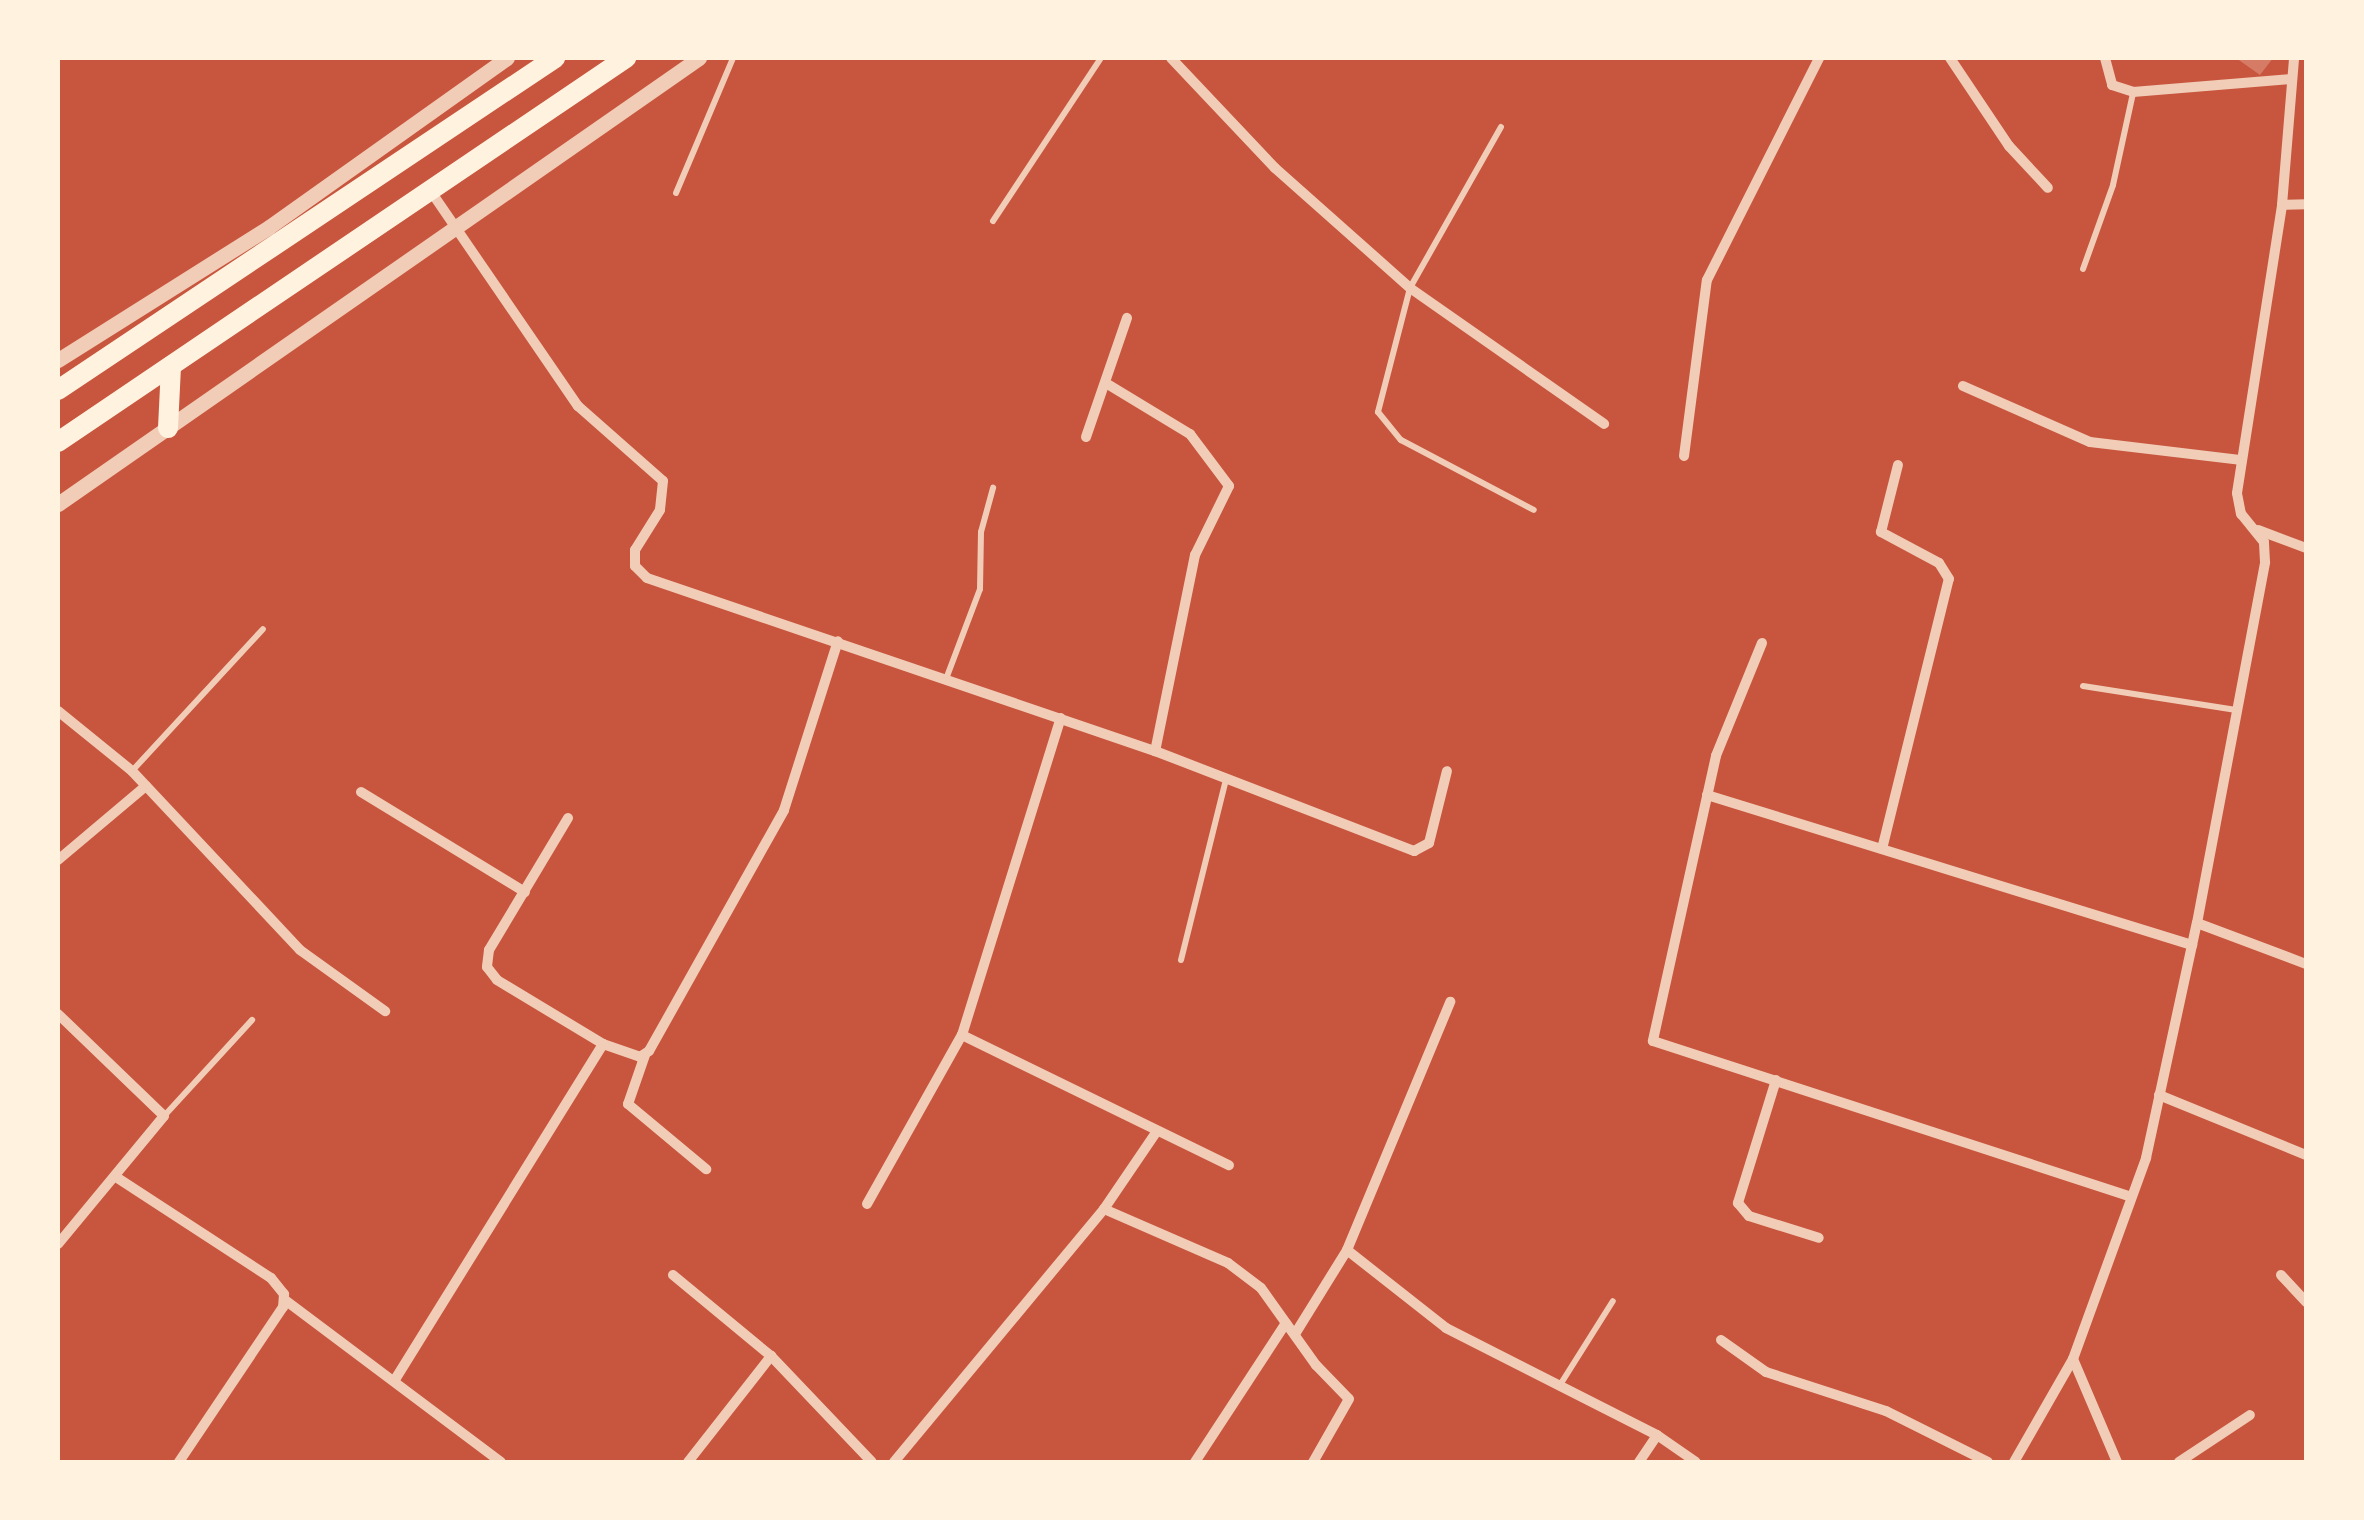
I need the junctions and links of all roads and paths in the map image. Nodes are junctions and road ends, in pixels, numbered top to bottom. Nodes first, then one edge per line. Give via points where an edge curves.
1 (507, 58) edge
2 (554, 58) edge
3 (626, 58) edge
4 (699, 58) edge
5 (733, 58) edge
6 (1101, 58) edge
7 (1171, 58) edge
8 (1819, 58) edge
9 (1950, 58) edge
10 (2105, 58) edge
11 (2294, 58) edge
12 (2291, 79) junction
13 (2133, 92) junction
14 (1501, 127) dead end
15 (2048, 188) dead end
16 (432, 193) junction
17 (676, 193) dead end
18 (2306, 204) edge
19 (2282, 205) junction
20 (993, 221) dead end
21 (456, 225) junction
22 (2083, 268) dead end
23 (1410, 288) junction
24 (1128, 318) dead end
25 (58, 360) edge
26 (171, 366) junction
27 (61, 381) edge
28 (1109, 385) junction
29 (1962, 386) dead end
30 (1604, 424) dead end
31 (168, 428) junction
32 (1086, 437) dead end
33 (58, 442) edge
34 (1684, 456) dead end
35 (2242, 460) junction
36 (1898, 465) dead end
37 (993, 488) dead end
38 (58, 504) edge
39 (1534, 510) dead end
40 (2258, 530) junction
41 (2306, 548) edge
42 (263, 630) dead end
43 (838, 641) junction
44 (1762, 643) dead end
45 (946, 679) junction
46 (2083, 686) dead end
47 (2236, 710) junction
48 (58, 711) edge
49 (1060, 718) junction
50 (1154, 751) junction
51 (132, 771) junction
52 (1447, 771) dead end
53 (1226, 778) junction
54 (146, 786) junction
55 (361, 792) dead end
56 (1707, 795) junction
57 (568, 818) dead end
58 (1882, 848) junction
59 (58, 860) edge
60 (526, 892) junction
61 (2196, 923) junction
62 (2192, 946) junction
63 (1181, 960) dead end
64 (2306, 964) edge
65 (1450, 1002) dead end
66 (385, 1011) dead end
67 (59, 1019) edge
68 (252, 1020) dead end
69 (962, 1035) junction
70 (604, 1044) junction
71 (644, 1055) junction
72 (1776, 1080) junction
73 (2159, 1095) junction
74 (164, 1116) junction
75 (1156, 1134) junction
76 (2306, 1155) edge
77 (1229, 1166) dead end
78 (706, 1169) dead end
79 (116, 1177) junction
80 (2129, 1196) junction
81 (867, 1204) dead end
82 (1104, 1208) junction
83 (1819, 1238) dead end
84 (58, 1244) edge
85 (1347, 1250) junction
86 (673, 1275) dead end
87 (2281, 1276) dead end
88 (286, 1300) junction
89 (1613, 1301) dead end
90 (2306, 1302) edge
91 (1286, 1323) junction
92 (1295, 1334) junction
93 (1721, 1340) dead end
94 (771, 1356) junction
95 (2072, 1359) junction
96 (396, 1378) junction
97 (1558, 1387) junction
98 (2250, 1415) dead end
99 (1657, 1435) junction
100 (179, 1462) edge
101 (501, 1462) edge
102 (688, 1462) edge
103 (872, 1462) edge
104 (894, 1462) edge
105 (1194, 1462) edge
106 (1313, 1462) edge
107 (1640, 1462) edge
108 (1696, 1462) edge
109 (1988, 1462) edge
110 (2014, 1462) edge
111 (2117, 1462) edge
112 (2180, 1462) edge

1 - 25 street via 270,226
2 - 27 highway
3 - 16 highway
4 - 21 street
5 - 17 lane
6 - 20 lane
7 - 23 street via 1275,168
8 - 34 street via 1707,280
9 - 15 street via 2010,146
10 - 13 street via 2112,85
11 - 12 street
12 - 13 street
12 - 19 street
13 - 22 lane via 2114,185
14 - 23 lane
16 - 21 street
16 - 26 highway
18 - 19 street
19 - 35 street
21 - 31 street
21 - 43 street via 578,406 663,482 660,510 635,550 639,571
23 - 30 street
23 - 39 lane via 1377,398 1384,424
24 - 28 street
26 - 31 highway
26 - 33 highway
28 - 32 street
28 - 50 street via 1190,434 1229,486 1195,556
29 - 35 street via 2090,442
31 - 38 street
35 - 40 street via 2237,505
36 - 58 street via 1881,532 1938,563 1950,578
37 - 45 lane via 981,532 980,589
40 - 41 street
40 - 47 street via 2264,562
42 - 51 lane
43 - 45 street
43 - 71 street via 784,810
44 - 56 street via 1723,733
45 - 49 street
46 - 47 lane
47 - 61 street
48 - 51 street
49 - 50 street
49 - 69 street
50 - 53 street
51 - 54 street
52 - 53 street via 1429,844 1414,851
53 - 63 lane
54 - 59 street
54 - 66 street via 300,950
55 - 60 street
56 - 58 street
56 - 72 street via 1650,1035 1658,1045
57 - 60 street
58 - 62 street
60 - 70 street via 488,950 490,973
61 - 62 street
61 - 64 street
62 - 73 street
65 - 85 street
67 - 74 street
68 - 74 lane
69 - 75 street
69 - 81 street
70 - 71 street
70 - 96 street
71 - 78 street via 630,1108
72 - 80 street
72 - 83 street via 1738,1203 1749,1216
73 - 76 street
73 - 80 street via 2146,1158
74 - 79 street
75 - 77 street
75 - 82 street
79 - 84 street
79 - 88 street via 271,1278
80 - 95 street
82 - 91 street via 1240,1270
82 - 104 street
85 - 92 street
85 - 97 street via 1414,1307
86 - 94 street
87 - 90 street
88 - 96 street
88 - 100 street
89 - 97 lane
91 - 92 street
91 - 105 street
92 - 106 street via 1350,1399
93 - 109 street via 1766,1372 1886,1411
94 - 102 street
94 - 103 street
95 - 110 street
95 - 111 street
96 - 101 street
97 - 99 street
98 - 112 street
99 - 107 street
99 - 108 street

